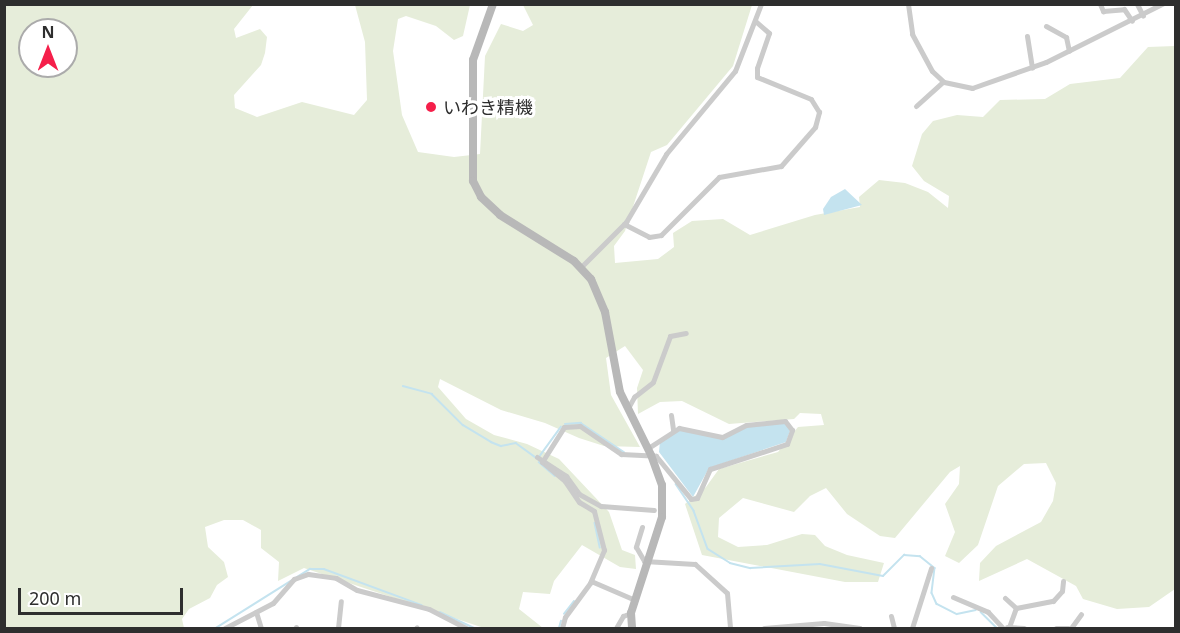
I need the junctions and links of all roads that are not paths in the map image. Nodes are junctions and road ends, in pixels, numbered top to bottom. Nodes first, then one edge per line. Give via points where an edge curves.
1 (493, 4) edge
2 (761, 4) edge
3 (908, 4) edge
4 (1100, 4) edge
5 (1137, 4) edge
6 (1162, 4) edge
7 (1143, 16) junction
8 (754, 21) junction
9 (1132, 21) junction
10 (1046, 26) dead end
11 (1027, 36) dead end
12 (1069, 51) junction
13 (1032, 68) junction
14 (943, 82) junction
15 (916, 106) dead end
16 (624, 224) junction
17 (581, 267) junction
18 (686, 333) dead end
19 (628, 408) junction
20 (671, 415) dead end
21 (673, 430) junction
22 (650, 452) junction
23 (540, 459) junction
24 (654, 510) dead end
25 (642, 527) dead end
26 (649, 563) junction
27 (931, 568) dead end
28 (591, 581) junction
29 (1063, 581) dead end
30 (953, 597) dead end
31 (1005, 598) dead end
32 (635, 600) junction
33 (341, 601) dead end
34 (1016, 608) junction
35 (256, 612) junction
36 (631, 613) junction
37 (1081, 614) dead end
38 (891, 616) dead end
39 (241, 620) junction
40 (1009, 627) junction
41 (225, 628) edge
42 (246, 628) edge
43 (261, 628) edge
44 (339, 628) edge
45 (466, 628) edge
46 (562, 628) edge
47 (616, 628) edge
48 (632, 628) edge
49 (730, 628) edge
50 (764, 628) edge
51 (860, 628) edge
52 (894, 628) edge
53 (912, 628) edge
54 (1001, 628) edge
55 (1024, 628) edge
56 (1056, 628) edge
57 (1070, 628) edge

1 - 17 street via 472,60 473,181 482,197 507,220
2 - 8 street
3 - 14 street via 916,45
4 - 9 street via 1103,11 1125,10
5 - 7 street
6 - 7 street
7 - 9 street
8 - 16 street via 735,70 666,154
8 - 16 street via 770,33 757,77 812,99 819,112 815,127 781,166 718,177 661,235 649,237
9 - 12 street
10 - 12 street via 1066,37
11 - 13 street
12 - 13 street
13 - 14 street via 972,88
14 - 15 street
16 - 17 street
17 - 19 street via 602,302 615,376
18 - 19 street via 670,336 653,382 634,397
19 - 22 street
20 - 21 street
21 - 22 street
21 - 22 street via 685,428 722,437 746,425 785,421 791,424 792,435 787,444 710,469 694,499 687,497 663,461
22 - 23 street via 619,453 599,437 572,424 561,431
22 - 26 street via 662,485 662,517
23 - 24 street via 566,476 579,494 601,506
23 - 28 street via 597,516 604,550
25 - 26 street via 636,547
26 - 32 street
26 - 49 street via 698,566 727,593
27 - 53 street
28 - 32 street
28 - 46 street via 565,617
29 - 34 street via 1062,591 1053,601
30 - 54 street via 988,612
31 - 34 street
32 - 36 street
33 - 44 street
34 - 40 street
35 - 39 street
35 - 43 street
35 - 45 street via 273,603 297,577 314,575 336,578 383,600 429,609
36 - 47 street via 623,616
36 - 48 street
37 - 57 street
38 - 52 street
39 - 41 street
39 - 42 street
40 - 54 street
40 - 55 street
50 - 51 street via 824,623
56 - 57 street

